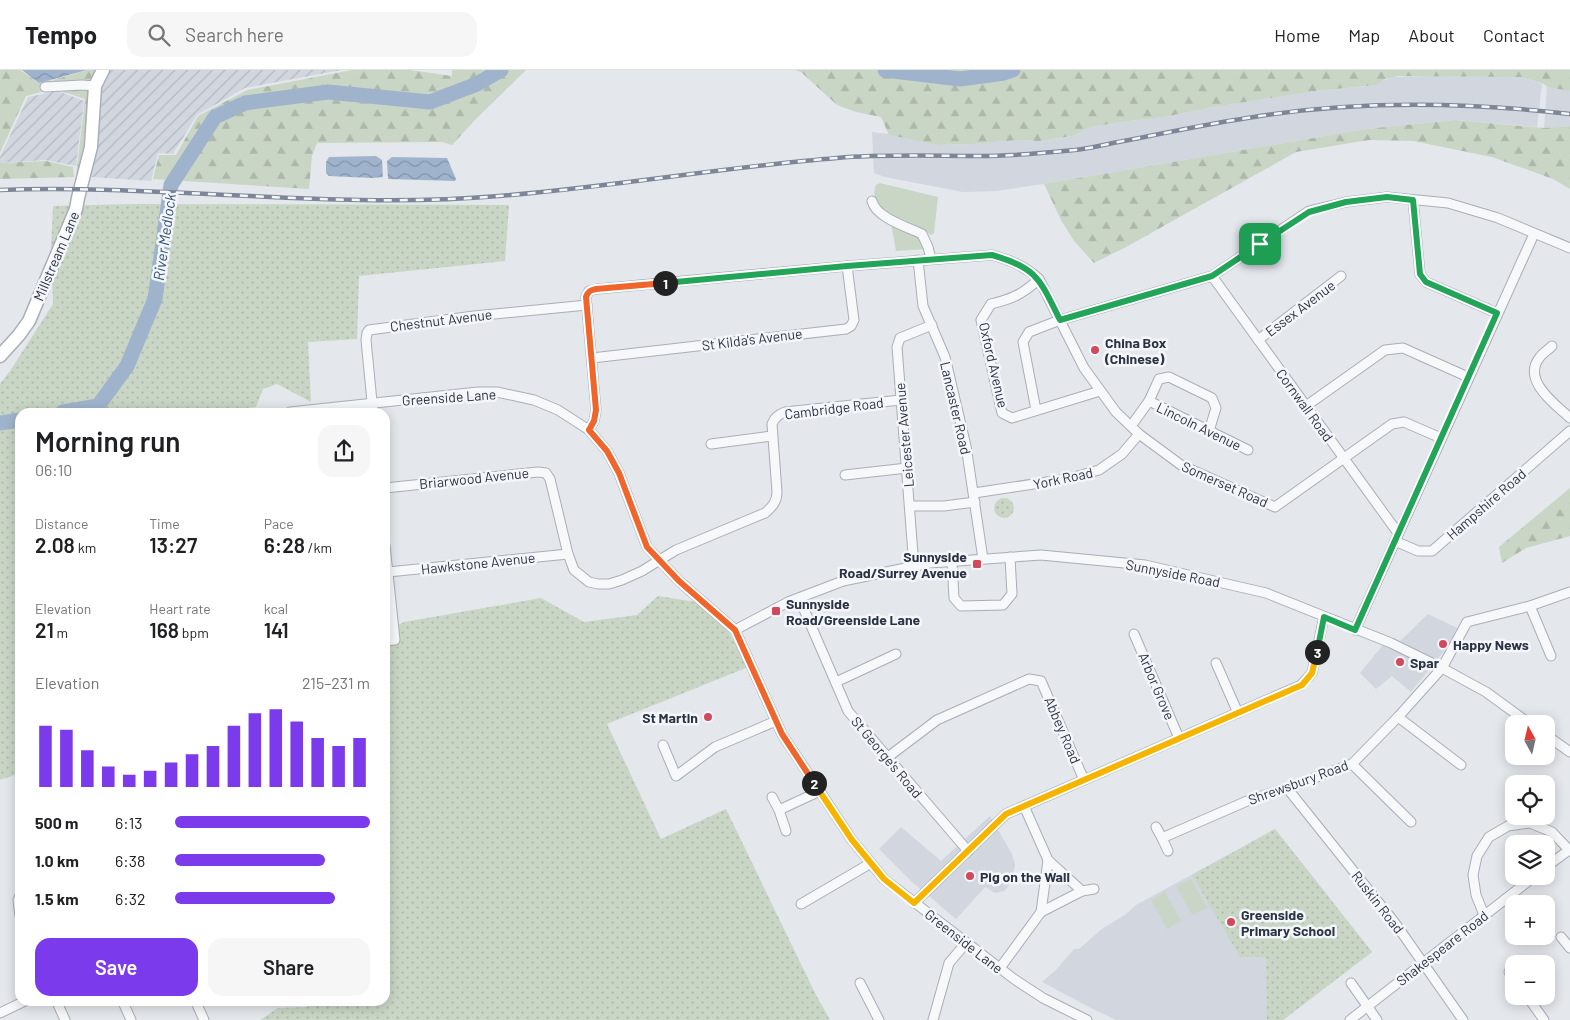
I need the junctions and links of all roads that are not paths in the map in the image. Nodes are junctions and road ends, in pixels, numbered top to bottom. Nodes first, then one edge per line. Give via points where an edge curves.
1 (103, 70) edge
2 (95, 86) junction
3 (45, 87) dead end
4 (1413, 200) junction
5 (872, 201) dead end
6 (1534, 234) junction
7 (1570, 248) edge
8 (918, 260) junction
9 (931, 260) junction
10 (847, 266) junction
11 (1212, 276) junction
12 (1341, 276) dead end
13 (1039, 279) junction
14 (587, 305) junction
15 (1497, 313) junction
16 (1060, 320) junction
17 (932, 325) junction
18 (1258, 340) junction
19 (1552, 346) dead end
20 (0, 356) edge
21 (592, 358) junction
22 (1468, 377) junction
23 (1100, 391) junction
24 (901, 400) junction
25 (1149, 401) junction
26 (1306, 406) junction
27 (372, 408) edge
28 (1036, 410) junction
29 (1570, 418) edge
30 (1131, 426) junction
31 (589, 430) junction
32 (1209, 431) junction
33 (1570, 431) edge
34 (1139, 434) junction
35 (772, 436) junction
36 (1441, 438) junction
37 (711, 444) dead end
38 (1248, 450) dead end
39 (1343, 457) junction
40 (906, 468) junction
41 (845, 475) dead end
42 (390, 487) edge
43 (975, 498) junction
44 (910, 506) junction
45 (1396, 537) junction
46 (568, 554) junction
47 (1010, 557) junction
48 (659, 560) junction
49 (984, 560) junction
50 (952, 562) junction
51 (914, 566) junction
52 (390, 572) edge
53 (1570, 592) edge
54 (799, 598) junction
55 (1530, 606) junction
56 (1324, 617) junction
57 (735, 630) junction
58 (1355, 630) junction
59 (1134, 634) dead end
60 (896, 654) dead end
61 (1551, 656) dead end
62 (1216, 663) dead end
63 (1442, 668) junction
64 (836, 682) junction
65 (1238, 713) junction
66 (1518, 715) edge
67 (1398, 717) junction
68 (776, 721) junction
69 (1179, 738) junction
70 (1555, 741) edge
71 (663, 745) dead end
72 (1570, 752) edge
73 (888, 757) junction
74 (1352, 764) junction
75 (1461, 765) dead end
76 (1084, 780) junction
77 (1287, 788) junction
78 (820, 791) junction
79 (772, 797) dead end
80 (1024, 806) junction
81 (779, 810) junction
82 (1412, 822) dead end
83 (1156, 827) dead end
84 (786, 831) dead end
85 (1162, 838) junction
86 (1570, 850) edge
87 (968, 851) junction
88 (1168, 851) dead end
89 (1048, 860) junction
90 (1555, 861) edge
91 (870, 863) junction
92 (1524, 885) edge
93 (1094, 889) dead end
94 (1082, 890) junction
95 (914, 903) junction
96 (801, 904) dead end
97 (1042, 912) junction
98 (1484, 916) junction
99 (1561, 937) dead end
100 (966, 943) junction
101 (1570, 948) edge
102 (1423, 963) junction
103 (1000, 968) junction
104 (860, 983) dead end
105 (1351, 983) dead end
106 (1533, 1005) edge
107 (15, 1006) edge
108 (58, 1006) edge
109 (125, 1006) edge
110 (198, 1006) edge
111 (1367, 1006) junction
112 (0, 1013) edge
113 (64, 1020) edge
114 (132, 1020) edge
115 (204, 1020) edge
116 (879, 1020) edge
117 (933, 1020) edge
118 (1087, 1020) edge
119 (1350, 1020) edge
120 (1376, 1020) edge
121 (1463, 1020) edge
122 (1544, 1020) edge

1 - 2 street
2 - 3 street
2 - 20 street, Millstream Lane via 91,147 76,209 29,321
4 - 6 street via 1448,203 1498,218
4 - 11 street via 1387,197 1346,202 1309,212
4 - 15 street via 1420,274 1426,282
5 - 9 street via 880,214 922,234
6 - 7 street
6 - 15 street
8 - 9 street, Somerset Road
8 - 10 street, Somerset Road
8 - 17 street, Lancaster Road via 923,306
9 - 13 street, Somerset Road via 992,255 1021,265
10 - 14 street, Somerset Road via 596,289 587,293
10 - 21 street, St Kilda's Avenue via 854,320 846,329
11 - 16 street
11 - 18 street, Cornwall Road
12 - 18 street, Essex Avenue
13 - 16 street, Somerset Road
13 - 28 street, Oxford Avenue via 1026,291 990,304 981,320 1002,413 1012,418
14 - 21 street
14 - 27 street, Chestnut Avenue via 369,330 366,340
15 - 22 street
16 - 23 street, Somerset Road via 1084,368
16 - 28 street via 1029,332 1023,342
17 - 24 street, Leicester Avenue via 900,338 897,347
17 - 43 street, Lancaster Road via 945,357
18 - 26 street, Cornwall Road
19 - 29 street via 1538,358 1534,373 1538,386
21 - 31 street via 596,410
22 - 26 street via 1403,348 1385,350
22 - 36 street
23 - 28 street, Oxford Avenue
23 - 30 street, Somerset Road
24 - 35 street, Cambridge Road via 785,412 773,420
24 - 40 street, Leicester Avenue
25 - 30 street
25 - 32 street, Lincoln Avenue
25 - 32 street via 1159,380 1169,377 1212,398 1216,408
26 - 39 street, Cornwall Road
27 - 31 street, Greenside Lane via 496,392 534,400 558,410
30 - 34 street, Somerset Road
31 - 48 street, Greenside Lane via 607,451 619,473 647,547
32 - 38 street, Lincoln Avenue
33 - 45 street, Hampshire Road via 1432,551 1418,551
34 - 39 street, Somerset Road via 1181,465 1274,507
34 - 43 street, York Road via 1122,454 1099,470
35 - 37 street
35 - 48 street, Cambridge Road via 777,492 772,506 765,513
36 - 39 street, Somerset Road via 1404,422 1392,424
36 - 45 street
39 - 45 street, Cornwall Road
40 - 41 street
40 - 44 street, Leicester Avenue
42 - 46 street, Briarwood Avenue via 546,473
43 - 44 street, York Road via 944,506
43 - 49 street, Lancaster Road
44 - 51 street, Leicester Avenue
45 - 58 street
46 - 48 street, Briarwood Avenue via 574,570 589,582 598,584 622,580
46 - 52 street, Hawkstone Avenue
47 - 49 street, Sunnyside Road
47 - 50 street via 1012,594 1003,605 960,606 954,598
47 - 56 street, Sunnyside Road via 1041,555 1145,565 1266,593
48 - 57 street, Greenside Lane
49 - 50 street, Sunnyside Road
50 - 51 street, Sunnyside Road
51 - 54 street, Sunnyside Road via 843,581
53 - 55 street, Shrewsbury Road
54 - 57 street, Sunnyside Road
54 - 64 street, St George's Road
55 - 61 street
55 - 63 street, Shrewsbury Road via 1467,622
56 - 58 street, Sunnyside Road
56 - 65 street via 1312,673 1302,685
57 - 68 street, Greenside Lane
58 - 63 street, Sunnyside Road via 1392,643
59 - 69 street, Arbor Grove
60 - 64 street
62 - 65 street
63 - 66 street, Sunnyside Road via 1486,692
63 - 67 street, Shrewsbury Road
64 - 73 street, St George's Road via 848,711
65 - 69 street
67 - 74 street, Shrewsbury Road
67 - 75 street
68 - 71 street via 715,747 676,776
68 - 78 street, Greenside Lane
69 - 76 street
70 - 72 street
73 - 76 street, Abbey Road via 937,720 1029,679 1042,681
73 - 87 street, St George's Road
74 - 77 street, Shrewsbury Road
74 - 82 street
76 - 80 street
77 - 85 street, Shrewsbury Road via 1246,801
77 - 102 street, Ruskin Road
78 - 81 street
78 - 91 street, Greenside Lane
79 - 81 street
80 - 87 street via 1006,814
80 - 89 street
81 - 84 street
83 - 85 street
85 - 88 street
86 - 90 street
86 - 98 street via 1552,832 1530,823 1508,826 1489,837 1477,856 1473,875
87 - 95 street
89 - 94 street
89 - 97 street
91 - 95 street, Greenside Lane
91 - 96 street
92 - 98 street, Shakespeare Road
93 - 94 street
94 - 97 street
95 - 100 street, Greenside Lane
97 - 103 street
98 - 102 street, Shakespeare Road
99 - 101 street
100 - 103 street, Greenside Lane
100 - 117 street via 949,963
102 - 111 street, Shakespeare Road
102 - 121 street, Ruskin Road
103 - 118 street, Greenside Lane via 1044,998
104 - 116 street
105 - 111 street
106 - 122 street
107 - 112 street
108 - 113 street
109 - 114 street
110 - 115 street
111 - 119 street, Shakespeare Road
111 - 120 street

